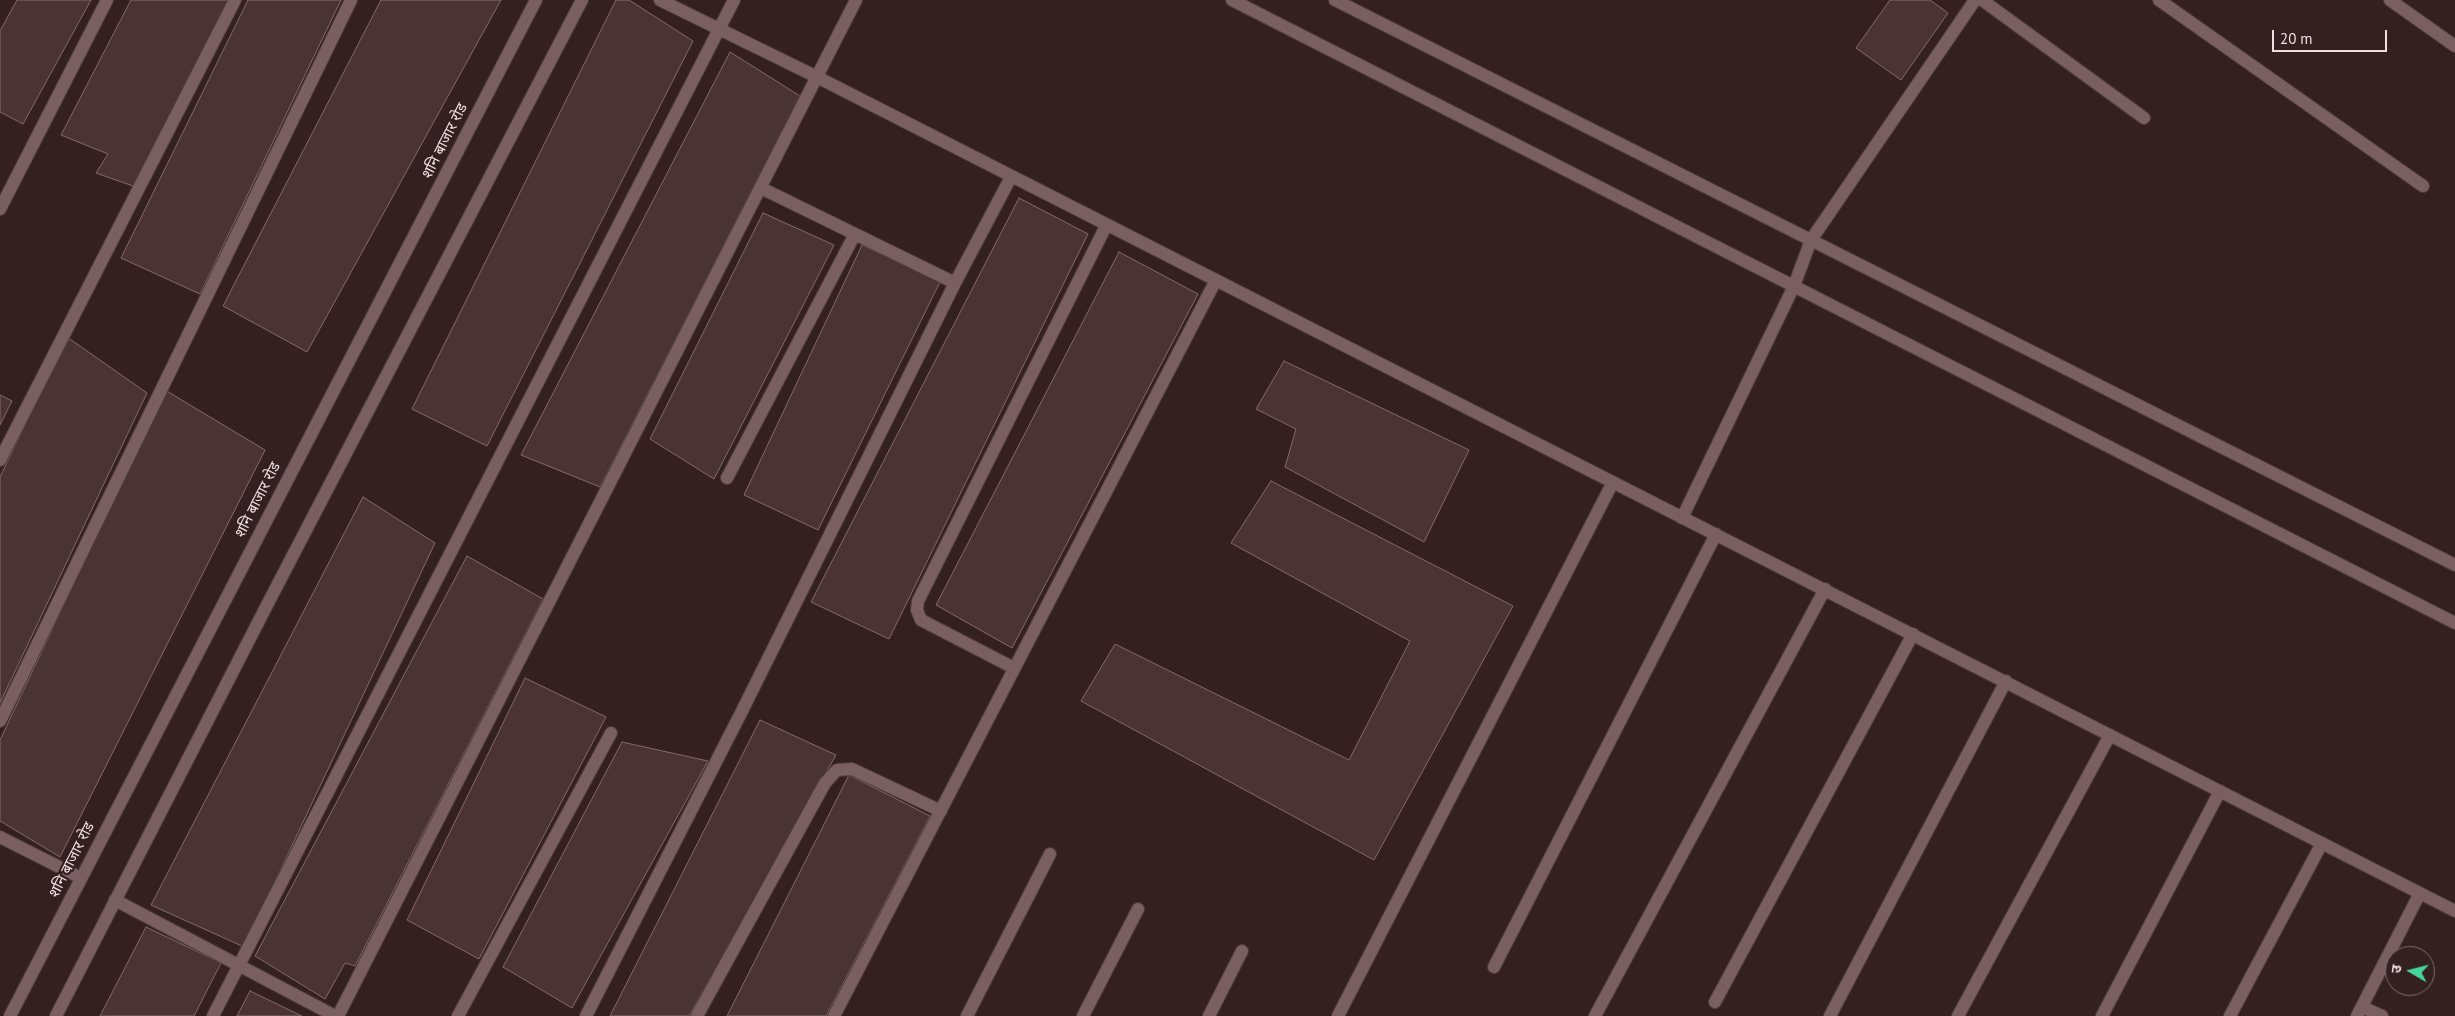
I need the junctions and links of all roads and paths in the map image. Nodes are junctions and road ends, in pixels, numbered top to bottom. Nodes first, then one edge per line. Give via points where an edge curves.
1 (107, 0) edge
2 (235, 0) edge
3 (351, 0) edge
4 (536, 0) edge
5 (582, 0) edge
6 (660, 0) edge
7 (734, 0) edge
8 (856, 0) edge
9 (1232, 0) edge
10 (1334, 0) edge
11 (1975, 0) edge
12 (1982, 0) edge
13 (2159, 0) edge
14 (2390, 0) edge
15 (1353, 4) edge
16 (721, 30) junction
17 (2455, 46) edge
18 (816, 77) junction
19 (2144, 118) dead end
20 (1011, 177) junction
21 (2423, 186) dead end
22 (761, 188) junction
23 (0, 209) edge
24 (1106, 226) junction
25 (855, 234) junction
26 (1811, 240) junction
27 (1216, 280) junction
28 (955, 283) junction
29 (1794, 286) junction
30 (0, 460) edge
31 (727, 478) dead end
32 (1613, 482) junction
33 (1682, 518) junction
34 (1716, 534) junction
35 (2455, 565) edge
36 (1825, 589) junction
37 (2455, 623) edge
38 (1913, 634) junction
39 (1014, 668) junction
40 (2006, 681) junction
41 (0, 721) edge
42 (611, 733) dead end
43 (2110, 734) junction
44 (2220, 791) junction
45 (941, 811) junction
46 (0, 837) edge
47 (2322, 843) junction
48 (1050, 854) dead end
49 (81, 878) junction
50 (2420, 893) junction
51 (115, 900) junction
52 (1138, 909) dead end
53 (2455, 911) edge
54 (1242, 951) dead end
55 (240, 966) junction
56 (1494, 967) dead end
57 (1715, 1002) dead end
58 (2359, 1011) edge
59 (10, 1016) edge
60 (56, 1016) edge
61 (213, 1016) edge
62 (336, 1016) edge
63 (458, 1016) edge
64 (586, 1016) edge
65 (697, 1016) edge
66 (834, 1016) edge
67 (967, 1016) edge
68 (1083, 1016) edge
69 (1209, 1016) edge
70 (1338, 1016) edge
71 (1595, 1016) edge
72 (1830, 1016) edge
73 (1958, 1016) edge
74 (2102, 1016) edge
75 (2230, 1016) edge
76 (2382, 1016) edge

1 - 23 street
2 - 30 street
3 - 41 street
4 - 49 street, शनि बाजार रोड
5 - 51 street
6 - 16 street
7 - 16 street
8 - 18 street
9 - 29 street
10 - 15 street
11 - 26 street
12 - 19 street
13 - 21 street
14 - 17 street
15 - 26 street
16 - 18 street
16 - 55 street
18 - 20 street
18 - 22 street
20 - 24 street
20 - 28 street
22 - 25 street
22 - 62 street
24 - 27 street
24 - 39 street via 918,601 921,620
25 - 28 street
25 - 31 street
26 - 29 street
26 - 35 street
27 - 32 street
27 - 39 street
28 - 64 street via 746,704
29 - 33 street
29 - 37 street
32 - 33 street
32 - 70 street
33 - 34 street
34 - 36 street
34 - 56 street
36 - 38 street
36 - 71 street
38 - 40 street
38 - 57 street
39 - 45 street
40 - 43 street
40 - 72 street
42 - 63 street
43 - 44 street
43 - 73 street
44 - 47 street
44 - 74 street
45 - 65 street via 852,770 837,770 824,783
45 - 66 street
46 - 49 street
47 - 50 street
47 - 75 street
48 - 67 street
49 - 59 street, शनि बाजार रोड
50 - 53 street
50 - 58 street
51 - 55 street
51 - 60 street
52 - 68 street
54 - 69 street
55 - 61 street
55 - 62 street
58 - 76 street

